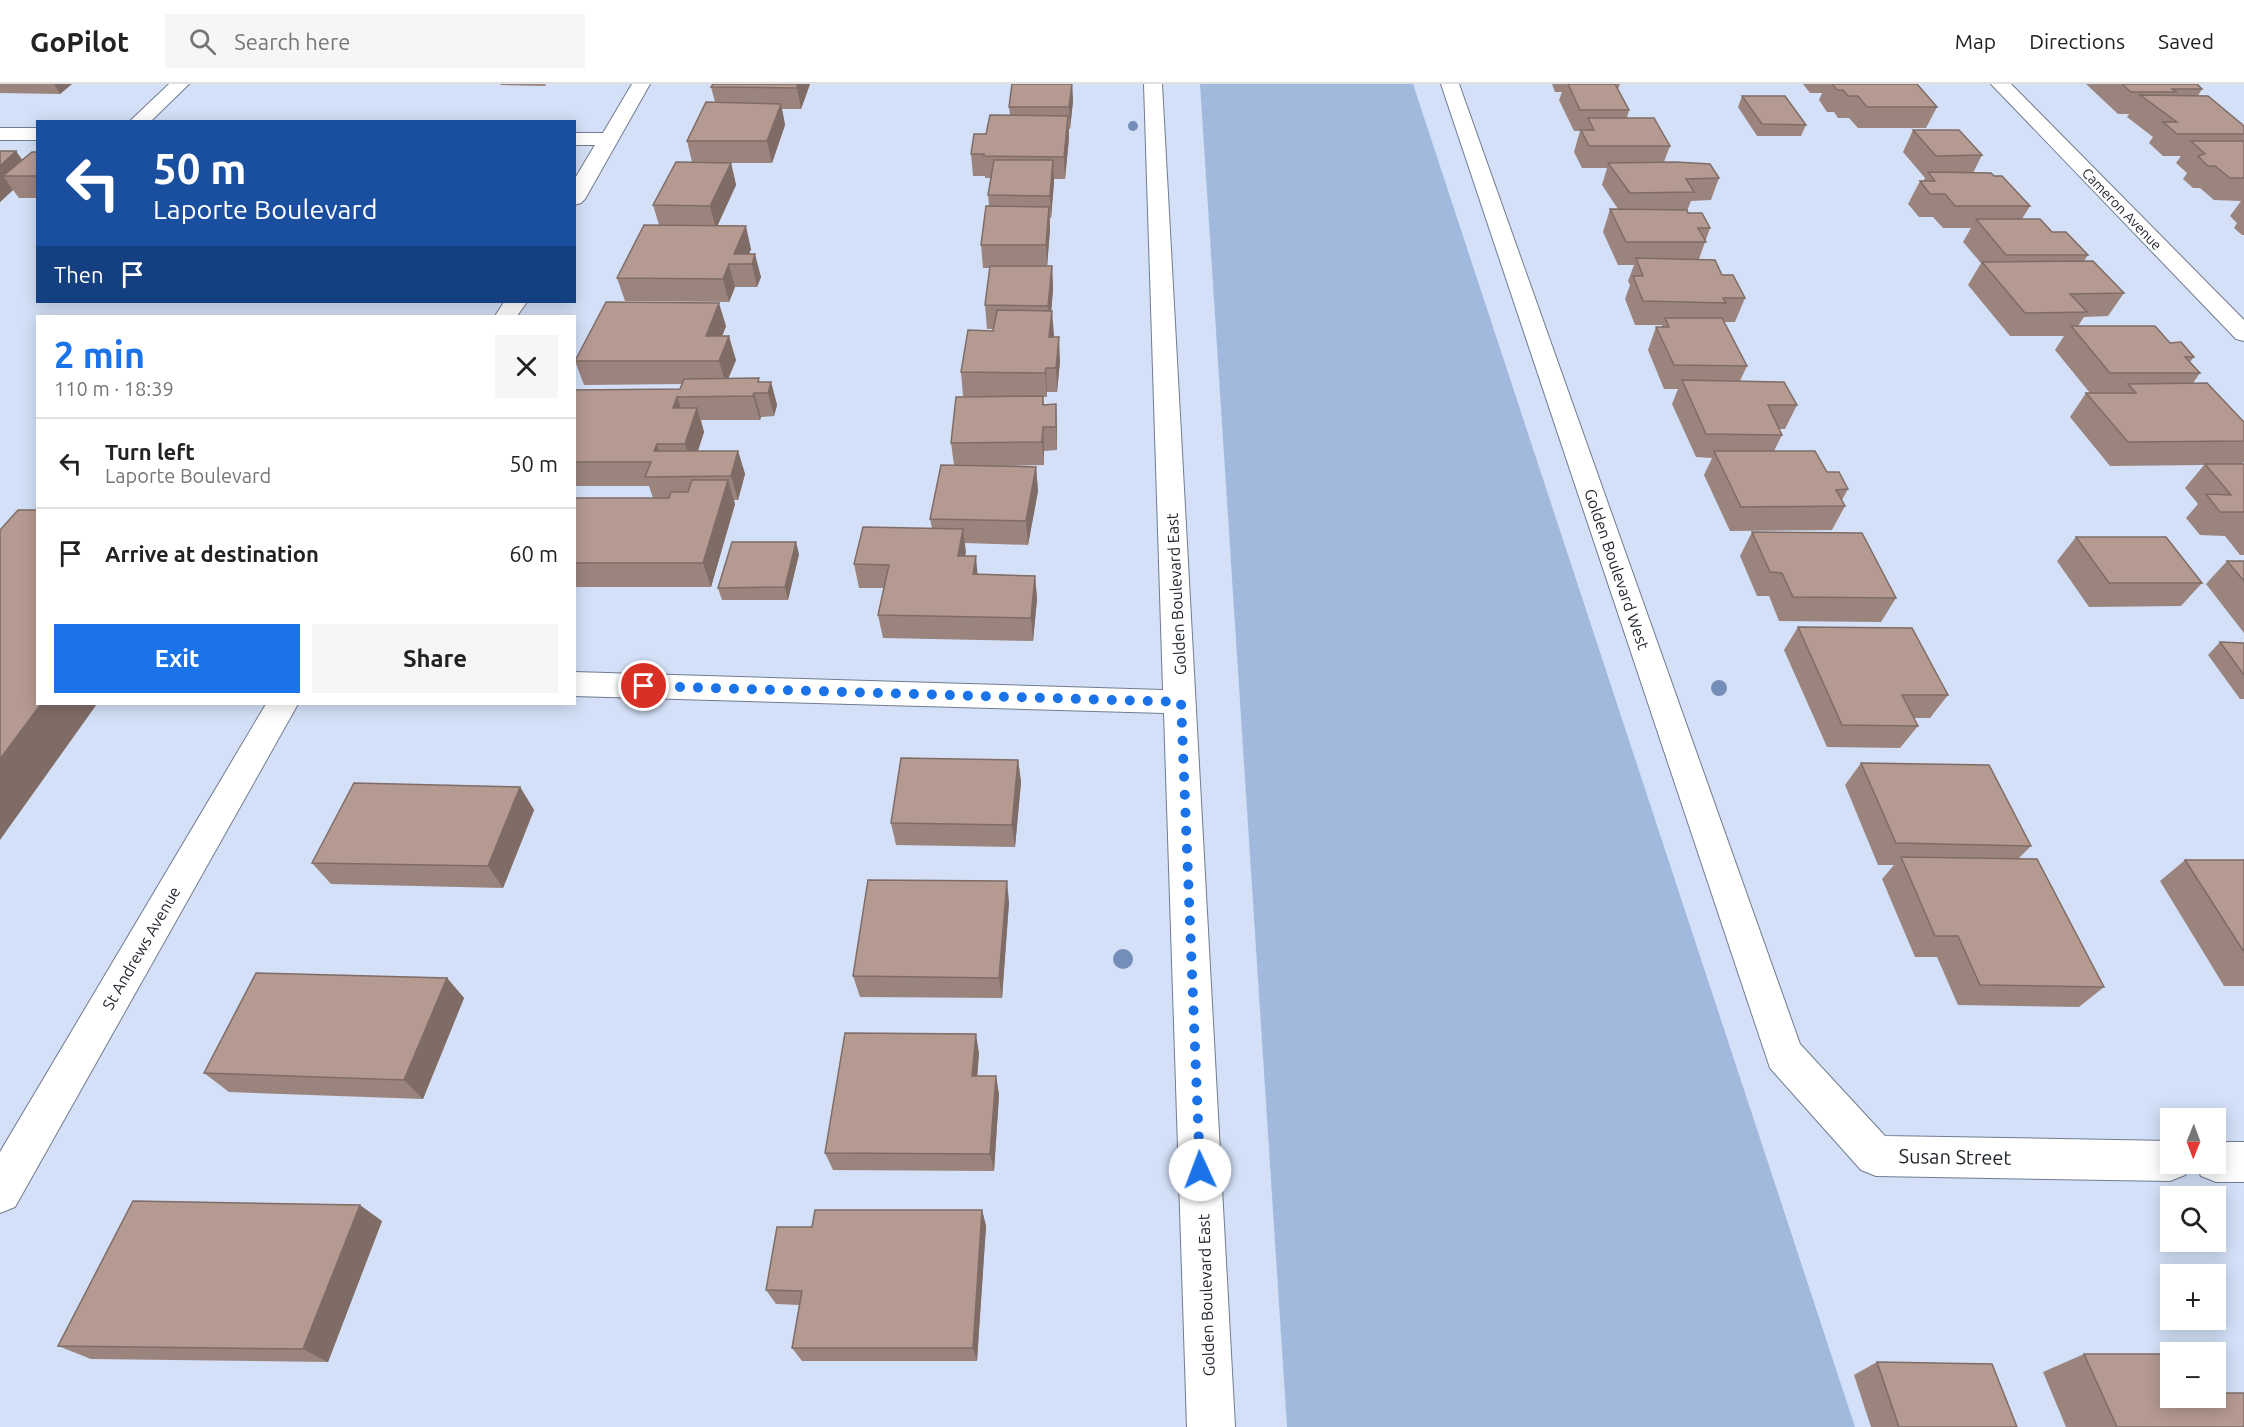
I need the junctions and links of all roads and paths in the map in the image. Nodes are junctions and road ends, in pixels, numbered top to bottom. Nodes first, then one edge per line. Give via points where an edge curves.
1 (180, 84) edge
2 (641, 84) edge
3 (1153, 84) edge
4 (1450, 84) edge
5 (2000, 84) edge
6 (140, 120) edge
7 (0, 134) edge
8 (36, 134) edge
9 (576, 139) edge
10 (609, 139) junction
11 (576, 196) edge
12 (2244, 334) edge
13 (576, 684) edge
14 (1181, 702) junction
15 (281, 705) edge
16 (1784, 1054) joint
17 (2160, 1161) edge
18 (2226, 1162) edge
19 (2244, 1162) edge
20 (0, 1192) edge
21 (1211, 1427) edge

1 - 6 street
2 - 10 street
3 - 14 street, Golden Boulevard East
4 - 16 street, Golden Boulevard West
5 - 12 street, Cameron Avenue
7 - 8 street
9 - 10 street
10 - 11 street
13 - 14 street
14 - 21 street, Golden Boulevard East
15 - 20 street, St Andrews Avenue
16 - 17 street, Susan Street via 1876,1156
18 - 19 street

